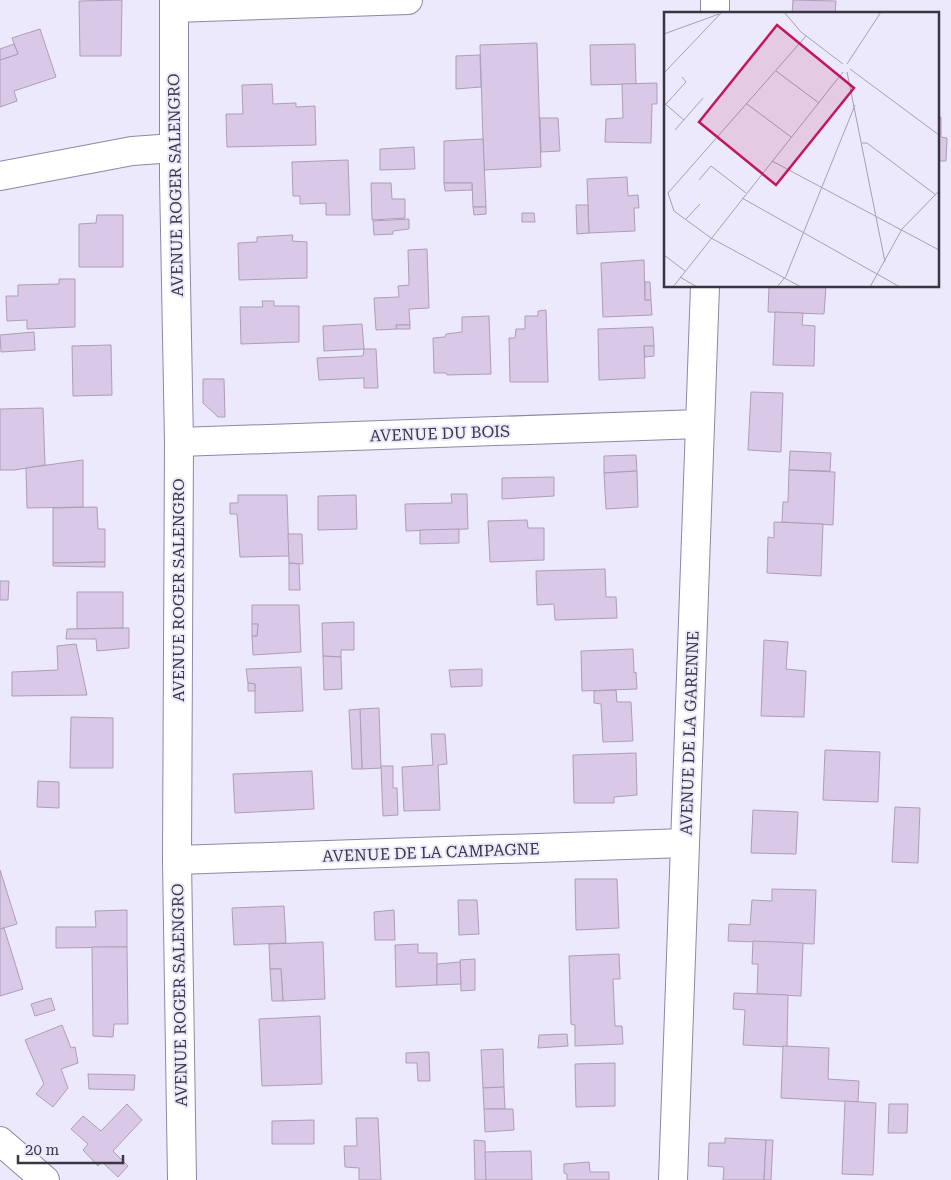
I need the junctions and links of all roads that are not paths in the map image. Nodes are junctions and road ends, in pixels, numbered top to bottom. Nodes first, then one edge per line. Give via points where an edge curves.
1 (408, 0) edge
2 (174, 4) edge
3 (174, 148) junction
4 (0, 176) edge
5 (705, 288) edge
6 (700, 424) junction
7 (179, 442) junction
8 (685, 843) junction
9 (177, 860) junction
10 (0, 1141) edge
11 (45, 1180) edge
12 (182, 1180) edge
13 (673, 1180) edge

1 - 2 street
2 - 3 street, AVENUE ROGER SALENGRO
3 - 4 street via 132,151
3 - 7 street, AVENUE ROGER SALENGRO
5 - 6 street, AVENUE DE LA GARENNE
6 - 7 street, AVENUE DU BOIS
6 - 8 street, AVENUE DE LA GARENNE
7 - 9 street, AVENUE ROGER SALENGRO
8 - 9 street, AVENUE DE LA CAMPAGNE
8 - 13 street, AVENUE DE LA GARENNE
9 - 12 street, AVENUE ROGER SALENGRO
10 - 11 street

